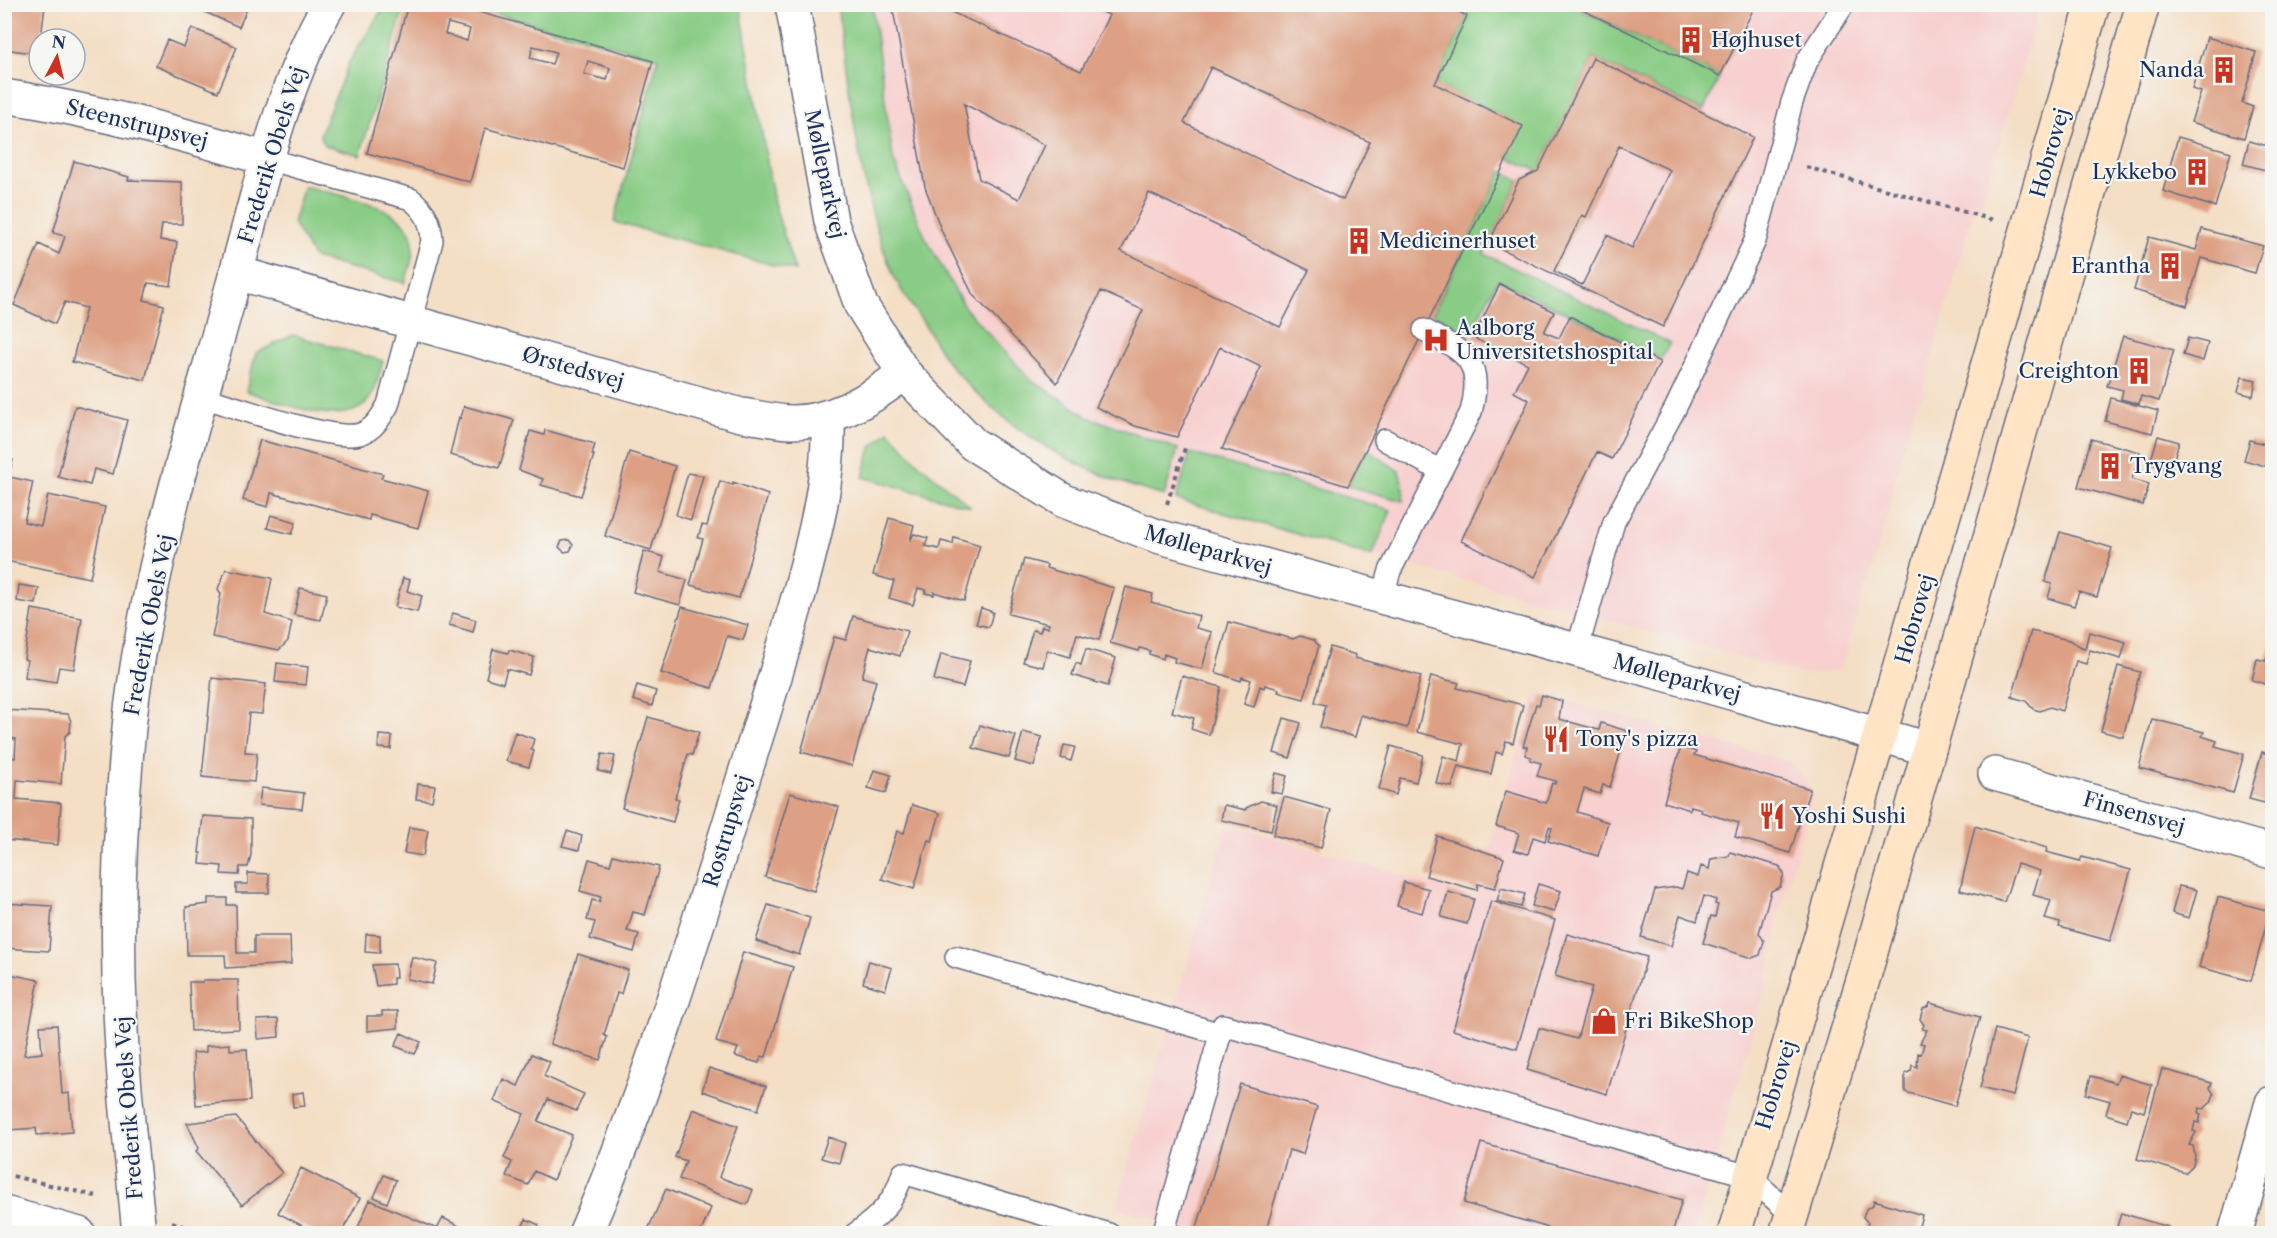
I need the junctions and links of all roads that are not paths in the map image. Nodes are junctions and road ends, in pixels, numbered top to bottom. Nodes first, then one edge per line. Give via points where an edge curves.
1 (329, 4) edge
2 (792, 4) edge
3 (1844, 4) edge
4 (2093, 4) edge
5 (2143, 4) edge
6 (4, 96) edge
7 (267, 159) junction
8 (237, 273) junction
9 (410, 322) junction
10 (1424, 330) dead end
11 (904, 373) junction
12 (202, 397) junction
13 (828, 418) junction
14 (1385, 440) dead end
15 (1441, 471) junction
16 (1382, 599) junction
17 (1577, 650) junction
18 (1881, 736) junction
19 (1929, 749) junction
20 (1995, 774) dead end
21 (2272, 852) edge
22 (956, 957) dead end
23 (1221, 1034) junction
24 (2272, 1102) edge
25 (1749, 1176) junction
26 (4, 1213) edge
27 (1789, 1224) edge
28 (79, 1233) edge
29 (139, 1233) edge
30 (585, 1233) edge
31 (855, 1233) edge
32 (1109, 1233) edge
33 (1162, 1233) edge
34 (1734, 1233) edge
35 (2235, 1233) edge

1 - 7 street, Frederik Obels Vej via 291,84
2 - 11 street, Mølleparkvej via 831,221 861,305
3 - 17 lane via 1807,61 1792,102 1755,241 1671,417 1614,522
4 - 18 main road, Hobrovej
5 - 19 main road
6 - 7 street, Steenstrupsvej via 171,130
7 - 8 street, Frederik Obels Vej
7 - 9 lane via 411,199 423,210 431,223 432,241
8 - 9 street, Ørstedsvej
8 - 12 street, Frederik Obels Vej
9 - 12 lane via 388,405 378,423 361,434 336,436
9 - 13 street, Ørstedsvej via 741,415 791,422
10 - 15 lane via 1461,350 1473,369 1477,386 1471,411
11 - 13 street, Ørstedsvej via 880,392
11 - 16 street, Mølleparkvej via 973,444 1064,501 1157,536
12 - 29 street, Frederik Obels Vej via 152,584 129,727 118,901 123,1061
13 - 30 street, Rostrupsvej via 823,506 781,661 704,907 619,1156
14 - 15 lane
15 - 16 lane via 1390,571
16 - 17 street, Mølleparkvej
17 - 18 street, Mølleparkvej
18 - 19 street, Mølleparkvej
18 - 25 main road, Hobrovej
19 - 27 main road
20 - 21 street, Finsensvej
22 - 23 lane
23 - 25 lane via 1223,1025
23 - 33 lane
24 - 35 street
25 - 27 lane
25 - 34 main road, Hobrovej
26 - 28 street
31 - 32 lane via 880,1215 897,1195 903,1173

